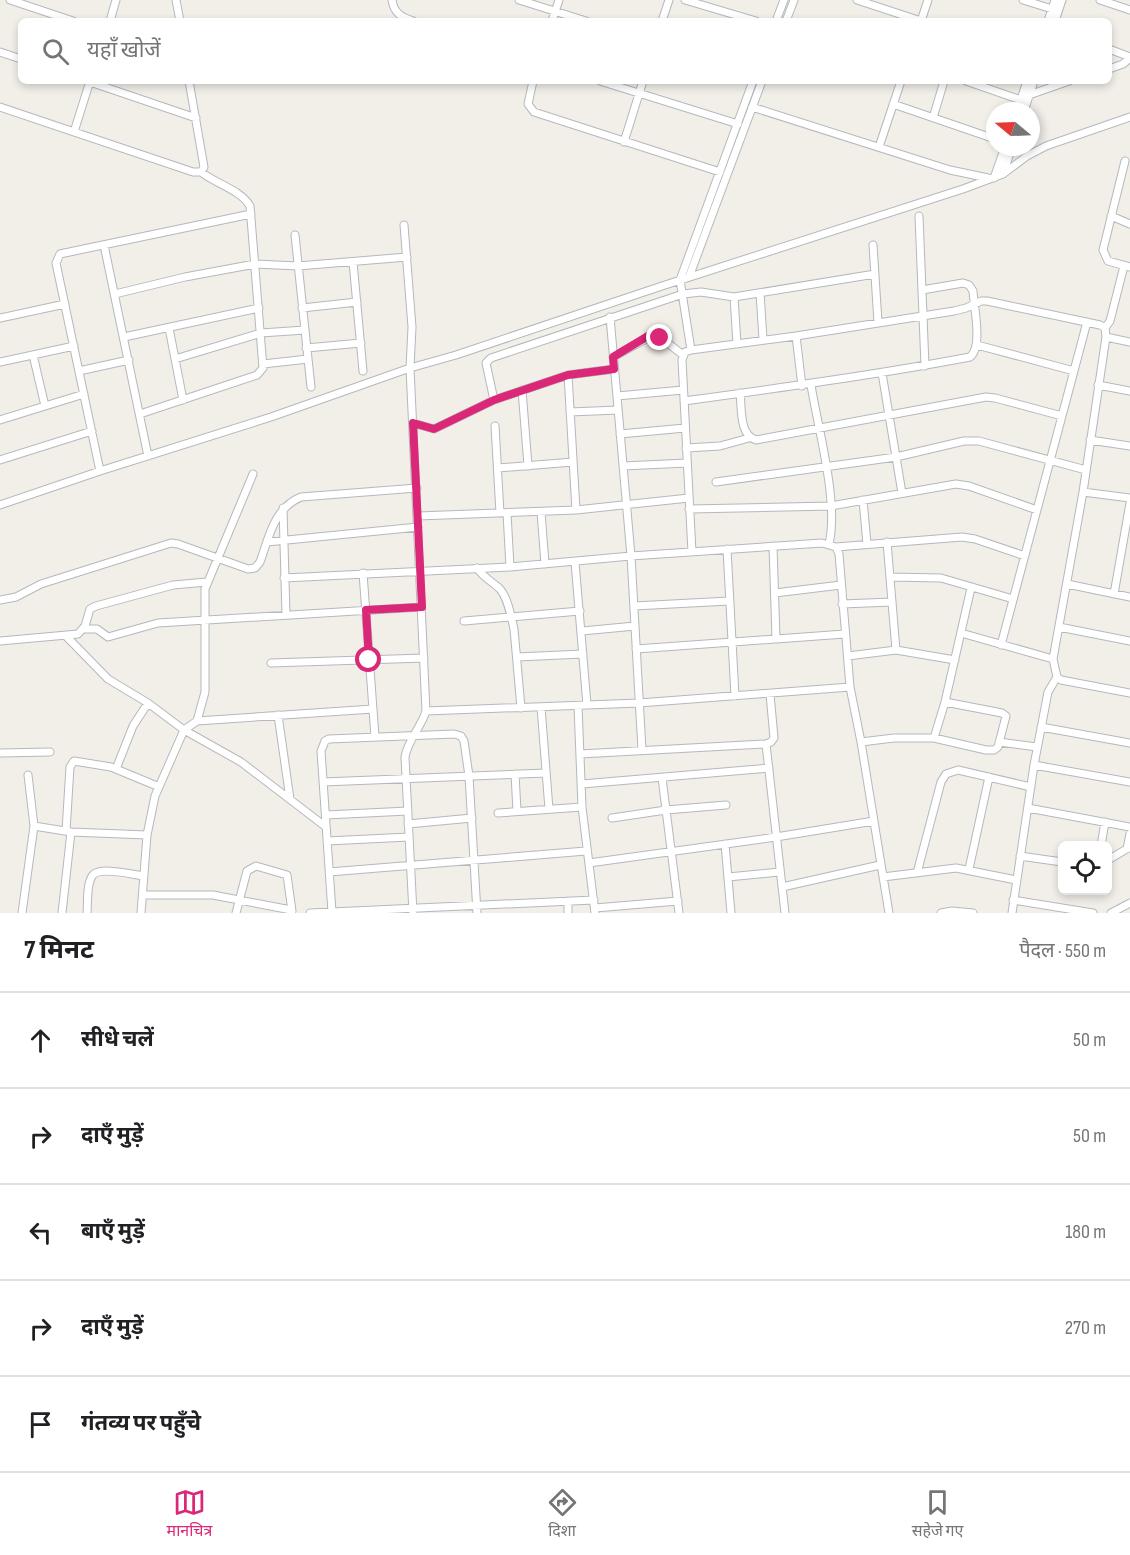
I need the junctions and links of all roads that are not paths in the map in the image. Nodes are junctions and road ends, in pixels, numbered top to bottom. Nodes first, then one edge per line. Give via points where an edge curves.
1 (10, 0) edge
2 (116, 0) edge
3 (176, 0) edge
4 (392, 0) edge
5 (519, 0) edge
6 (560, 0) edge
7 (669, 0) edge
8 (685, 0) edge
9 (784, 0) edge
10 (794, 0) edge
11 (857, 0) edge
12 (927, 0) edge
13 (1023, 0) edge
14 (1055, 0) edge
15 (1062, 0) edge
16 (1100, 0) edge
17 (1052, 9) junction
18 (1130, 10) edge
19 (555, 12) junction
20 (64, 18) edge
21 (111, 18) edge
22 (179, 18) edge
23 (406, 18) edge
24 (553, 18) edge
25 (576, 18) edge
26 (663, 18) edge
27 (746, 18) edge
28 (777, 18) edge
29 (787, 18) edge
30 (912, 18) edge
31 (922, 18) edge
32 (1049, 18) edge
33 (1056, 18) edge
34 (1112, 50) edge
35 (0, 52) edge
36 (18, 58) edge
37 (1130, 59) edge
38 (1112, 68) edge
39 (88, 84) edge
40 (98, 84) edge
41 (189, 84) edge
42 (532, 84) edge
43 (609, 84) edge
44 (642, 84) edge
45 (752, 84) edge
46 (761, 84) edge
47 (900, 84) edge
48 (943, 84) edge
49 (975, 84) edge
50 (1027, 84) edge
51 (1033, 84) edge
52 (1060, 84) edge
53 (639, 94) junction
54 (1029, 94) junction
55 (1021, 100) joint
56 (1027, 102) edge
57 (893, 104) junction
58 (0, 107) edge
59 (752, 107) junction
60 (1130, 117) edge
61 (195, 118) junction
62 (933, 118) junction
63 (738, 124) junction
64 (74, 132) junction
65 (986, 136) edge
66 (624, 142) junction
67 (879, 147) junction
68 (1001, 156) edge
69 (1009, 156) edge
70 (1125, 162) dead end
71 (201, 172) junction
72 (720, 172) junction
73 (1003, 174) junction
74 (991, 178) junction
75 (251, 214) junction
76 (919, 216) dead end
77 (1111, 216) junction
78 (1130, 224) edge
79 (404, 225) dead end
80 (295, 235) dead end
81 (104, 245) junction
82 (873, 245) dead end
83 (406, 257) junction
84 (353, 262) junction
85 (255, 264) junction
86 (298, 266) junction
87 (1127, 266) edge
88 (875, 274) junction
89 (689, 277) junction
90 (680, 280) junction
91 (922, 290) junction
92 (760, 292) junction
93 (115, 294) junction
94 (682, 294) junction
95 (734, 297) junction
96 (357, 302) junction
97 (65, 304) junction
98 (974, 304) junction
99 (259, 308) junction
100 (302, 308) junction
101 (923, 315) junction
102 (610, 317) junction
103 (0, 318) edge
104 (878, 322) junction
105 (1086, 322) junction
106 (169, 328) junction
107 (1105, 328) junction
108 (305, 330) junction
109 (261, 333) junction
110 (796, 336) junction
111 (124, 337) junction
112 (1106, 337) junction
113 (763, 339) junction
114 (1130, 342) edge
115 (361, 343) junction
116 (737, 344) junction
117 (977, 345) junction
118 (74, 346) junction
119 (306, 348) junction
120 (691, 350) junction
121 (33, 355) junction
122 (683, 355) junction
123 (613, 357) junction
124 (175, 359) junction
125 (308, 359) junction
126 (129, 360) junction
127 (0, 362) edge
128 (263, 364) junction
129 (925, 366) junction
130 (410, 369) junction
131 (614, 369) junction
132 (1074, 370) junction
133 (79, 371) junction
134 (363, 371) dead end
135 (882, 373) junction
136 (568, 375) junction
137 (811, 384) junction
138 (1098, 385) junction
139 (802, 386) junction
140 (310, 387) dead end
141 (522, 390) junction
142 (683, 390) junction
143 (1130, 391) edge
144 (740, 393) junction
145 (84, 394) junction
146 (617, 396) junction
147 (183, 400) junction
148 (494, 400) junction
149 (684, 401) junction
150 (45, 406) junction
151 (618, 410) junction
152 (570, 412) junction
153 (140, 414) junction
154 (889, 416) junction
155 (1062, 416) junction
156 (0, 420) edge
157 (413, 423) junction
158 (495, 426) dead end
159 (685, 428) junction
160 (818, 428) junction
161 (92, 431) junction
162 (620, 434) junction
163 (749, 438) junction
164 (1090, 440) junction
165 (1130, 446) edge
166 (686, 448) junction
167 (148, 456) junction
168 (896, 457) junction
169 (0, 460) edge
170 (1050, 460) junction
171 (573, 462) junction
172 (687, 463) junction
173 (826, 465) junction
174 (528, 466) junction
175 (623, 466) junction
176 (498, 468) junction
177 (1086, 470) junction
178 (100, 471) junction
179 (253, 474) dead end
180 (716, 482) dead end
181 (417, 488) junction
182 (1083, 492) junction
183 (902, 493) junction
184 (689, 498) junction
185 (863, 500) junction
186 (1130, 501) edge
187 (0, 505) edge
188 (626, 506) junction
189 (831, 506) junction
190 (283, 508) junction
191 (689, 509) junction
192 (576, 510) junction
193 (1037, 510) junction
194 (541, 512) junction
195 (503, 513) junction
196 (418, 516) junction
197 (418, 526) junction
198 (284, 540) junction
199 (267, 542) junction
200 (887, 542) junction
201 (867, 544) junction
202 (833, 545) junction
203 (773, 546) junction
204 (727, 549) junction
205 (1121, 551) junction
206 (692, 552) junction
207 (1130, 552) edge
208 (631, 556) junction
209 (1024, 556) junction
210 (216, 559) junction
211 (575, 562) junction
212 (545, 564) junction
213 (510, 567) junction
214 (477, 568) junction
215 (420, 570) junction
216 (363, 573) junction
217 (890, 577) junction
218 (284, 578) junction
219 (207, 582) junction
220 (1067, 584) junction
221 (841, 585) junction
222 (971, 588) junction
223 (775, 593) junction
224 (1114, 594) junction
225 (1130, 597) edge
226 (1013, 599) junction
227 (0, 600) edge
228 (729, 601) junction
229 (892, 602) junction
230 (843, 604) junction
231 (634, 606) junction
232 (422, 607) junction
233 (366, 610) junction
234 (580, 611) junction
235 (286, 615) junction
236 (511, 618) junction
237 (206, 621) junction
238 (464, 621) dead end
239 (635, 626) junction
240 (1059, 627) junction
241 (83, 629) junction
242 (582, 631) junction
243 (961, 633) junction
244 (845, 634) junction
245 (66, 636) junction
246 (776, 639) junction
247 (0, 641) edge
248 (1130, 641) edge
249 (731, 642) junction
250 (1001, 645) junction
251 (636, 649) junction
252 (896, 650) junction
253 (583, 654) junction
254 (848, 656) junction
255 (517, 657) junction
256 (424, 658) junction
257 (1053, 659) junction
258 (369, 660) junction
259 (955, 660) junction
260 (271, 663) dead end
261 (1057, 677) junction
262 (850, 687) junction
263 (770, 693) junction
264 (1130, 693) edge
265 (735, 696) junction
266 (945, 702) junction
267 (639, 703) junction
268 (148, 704) junction
269 (578, 705) junction
270 (587, 705) junction
271 (541, 707) junction
272 (521, 708) junction
273 (373, 709) junction
274 (426, 711) junction
275 (278, 715) junction
276 (198, 721) junction
277 (1041, 727) junction
278 (184, 730) junction
279 (412, 736) junction
280 (375, 737) junction
281 (934, 738) junction
282 (861, 742) junction
283 (999, 742) junction
284 (1130, 743) edge
285 (766, 744) junction
286 (1037, 747) junction
287 (642, 750) junction
288 (50, 752) dead end
289 (0, 753) edge
290 (580, 754) junction
291 (1034, 765) junction
292 (769, 768) junction
293 (116, 769) junction
294 (546, 773) junction
295 (515, 774) junction
296 (28, 775) dead end
297 (470, 776) junction
298 (404, 777) junction
299 (989, 777) junction
300 (662, 778) junction
301 (323, 782) junction
302 (1130, 782) edge
303 (582, 784) junction
304 (158, 786) junction
305 (1031, 787) junction
306 (290, 799) junction
307 (726, 806) dead end
308 (582, 807) junction
309 (1028, 808) junction
310 (549, 809) junction
311 (666, 810) junction
312 (408, 812) junction
313 (517, 812) junction
314 (498, 813) dead end
315 (326, 814) junction
316 (472, 818) junction
317 (612, 818) dead end
318 (874, 821) junction
319 (1105, 822) junction
320 (408, 824) junction
321 (34, 826) junction
322 (326, 827) junction
323 (1130, 827) edge
324 (68, 831) junction
325 (1130, 834) edge
326 (147, 835) junction
327 (409, 837) junction
328 (776, 837) junction
329 (327, 841) junction
330 (1102, 841) edge
331 (725, 844) junction
332 (1128, 848) edge
333 (586, 851) junction
334 (671, 852) junction
335 (1020, 856) junction
336 (1112, 857) edge
337 (474, 860) junction
338 (1058, 861) edge
339 (589, 863) junction
340 (879, 865) junction
341 (411, 866) junction
342 (969, 869) junction
343 (329, 872) junction
344 (779, 872) junction
345 (917, 873) junction
346 (144, 876) junction
347 (728, 877) junction
348 (883, 877) junction
349 (1016, 880) junction
350 (782, 887) junction
351 (143, 895) junction
352 (239, 900) junction
353 (1013, 900) junction
354 (568, 901) junction
355 (678, 901) junction
356 (1130, 903) edge
357 (477, 904) junction
358 (594, 907) edge
359 (413, 910) edge
360 (292, 911) edge
361 (1066, 911) edge
362 (332, 912) edge
363 (22, 913) edge
364 (62, 913) edge
365 (87, 913) edge
366 (141, 913) edge
367 (236, 913) edge
368 (310, 913) edge
369 (477, 913) edge
370 (568, 913) edge
371 (679, 913) edge
372 (731, 913) edge
373 (784, 913) edge
374 (889, 913) edge
375 (940, 913) edge
376 (973, 913) edge
377 (1012, 913) edge
378 (1093, 913) edge
379 (1111, 913) edge

1 - 20 street
2 - 21 street
3 - 22 street
4 - 23 street via 394,10
5 - 19 street
6 - 19 street
7 - 26 street
8 - 27 street
9 - 28 street
10 - 29 street
11 - 30 street
12 - 31 street
13 - 17 street
14 - 17 street
15 - 33 street
16 - 18 street
17 - 32 street
19 - 24 street
19 - 25 street
34 - 37 street
35 - 36 street
37 - 38 street
39 - 64 street
40 - 61 street
41 - 61 street
42 - 66 street via 528,104 534,112
43 - 53 street
44 - 53 street
45 - 63 street
46 - 59 street
47 - 57 street
48 - 62 street
49 - 55 street
50 - 55 street
51 - 54 street
52 - 54 street
53 - 63 street
53 - 66 street
54 - 56 street
57 - 62 street
57 - 67 street
58 - 64 street
59 - 67 street
59 - 89 street
60 - 73 street via 1046,146
61 - 71 street via 204,167
62 - 65 street
63 - 72 street
64 - 71 street
66 - 72 street
67 - 74 street via 957,172
68 - 74 street
69 - 73 street
70 - 77 street
71 - 75 street via 242,196
72 - 90 street
73 - 74 street
74 - 89 street
75 - 81 street
75 - 85 street
76 - 91 street
77 - 78 street
77 - 87 street via 1104,256 1113,264
79 - 83 street
80 - 86 street
81 - 93 street
81 - 97 street via 58,256
82 - 88 street
83 - 84 street
83 - 130 street via 412,327
84 - 86 street
84 - 96 street
85 - 86 street
85 - 93 street
85 - 99 street
86 - 100 street
87 - 107 street
88 - 92 street
88 - 104 street
89 - 90 street
90 - 94 street
90 - 130 street
91 - 98 street via 963,283 973,291
91 - 101 street
92 - 95 street
92 - 113 street
93 - 111 street
94 - 95 street via 702,292
94 - 102 street
94 - 120 street
95 - 116 street
96 - 100 street
96 - 115 street
97 - 103 street
97 - 118 street
98 - 101 street
98 - 105 street via 987,301
98 - 117 street
99 - 106 street
99 - 109 street
100 - 108 street
101 - 104 street
101 - 129 street
102 - 123 street
102 - 148 street via 491,358 486,370
104 - 110 street
105 - 107 street
105 - 132 street
106 - 111 street
106 - 124 street
107 - 112 street
108 - 109 street
108 - 119 street
109 - 124 street
109 - 128 street
110 - 113 street
110 - 139 street
111 - 126 street
112 - 114 street
112 - 138 street
113 - 116 street
115 - 119 street
115 - 134 street
116 - 120 street
117 - 129 street via 970,357
117 - 132 street
118 - 121 street
118 - 133 street
119 - 125 street
120 - 122 street
121 - 127 street
121 - 150 street
122 - 123 street via 653,335
122 - 142 street
123 - 131 street
124 - 147 street
125 - 128 street
125 - 140 street
126 - 133 street
126 - 153 street
128 - 147 street via 257,375
129 - 135 street
130 - 157 street
130 - 167 street
131 - 136 street
131 - 146 street
132 - 155 street
133 - 145 street
135 - 137 street
135 - 154 street
136 - 141 street
136 - 152 street
137 - 139 street
137 - 160 street
138 - 143 street
138 - 164 street
139 - 144 street
141 - 148 street
141 - 174 street
142 - 146 street
142 - 149 street
144 - 149 street
144 - 163 street via 744,432
145 - 150 street
145 - 161 street
146 - 151 street
147 - 153 street
148 - 157 street via 434,429
149 - 159 street
150 - 156 street
151 - 152 street
151 - 162 street
152 - 171 street
153 - 167 street
154 - 155 street via 986,397
154 - 160 street
154 - 168 street
155 - 170 street
157 - 181 street
158 - 176 street
159 - 162 street
159 - 166 street
160 - 163 street
160 - 173 street
161 - 169 street
161 - 178 street
162 - 175 street
163 - 166 street via 720,446
164 - 165 street
164 - 177 street
166 - 172 street
167 - 178 street
168 - 170 street via 979,441
168 - 173 street
168 - 183 street
170 - 177 street
170 - 193 street
171 - 174 street
171 - 192 street
172 - 175 street
172 - 184 street
173 - 180 street
173 - 189 street
174 - 176 street
175 - 188 street
176 - 195 street
177 - 182 street
178 - 187 street
179 - 210 street
181 - 190 street via 302,497
181 - 196 street
182 - 186 street
182 - 220 street
183 - 185 street
183 - 193 street via 956,484
184 - 188 street
184 - 191 street
185 - 189 street
185 - 201 street
186 - 205 street
188 - 192 street
188 - 208 street
189 - 191 street
189 - 202 street
190 - 198 street
190 - 199 street
191 - 206 street
192 - 194 street
193 - 209 street
194 - 195 street
194 - 212 street
195 - 196 street
195 - 213 street
196 - 197 street
197 - 198 street
197 - 215 street
198 - 199 street
198 - 218 street
199 - 210 street via 255,568
200 - 201 street
200 - 209 street via 968,538
200 - 217 street
201 - 202 street
202 - 203 street
202 - 221 street via 840,554
203 - 204 street
203 - 223 street
204 - 206 street
204 - 228 street
205 - 207 street
205 - 224 street
206 - 208 street
208 - 211 street
208 - 231 street
209 - 226 street
210 - 219 street
210 - 227 street via 178,544 164,544
211 - 212 street
211 - 234 street
212 - 213 street
213 - 214 street
214 - 215 street
214 - 236 street via 500,589
215 - 216 street
215 - 232 street
216 - 218 street
216 - 233 street
217 - 222 street via 941,578
217 - 229 street
218 - 235 street
219 - 237 street
219 - 241 street via 173,585 96,606 90,609
220 - 224 street
220 - 240 street
221 - 223 street
221 - 230 street
222 - 226 street
222 - 243 street
223 - 246 street
224 - 225 street
226 - 250 street
228 - 231 street
228 - 249 street
229 - 230 street
229 - 252 street
230 - 244 street
231 - 239 street
232 - 233 street
232 - 256 street
233 - 235 street
233 - 258 street
234 - 236 street
234 - 242 street
235 - 237 street
236 - 238 street
236 - 255 street
237 - 241 street via 152,624 108,637 97,629
237 - 276 street via 205,692
239 - 242 street
239 - 251 street
240 - 248 street
240 - 257 street
241 - 245 street
242 - 253 street
243 - 250 street
243 - 259 street
244 - 246 street
244 - 254 street
245 - 247 street
245 - 268 street via 108,679
246 - 249 street
249 - 251 street
249 - 265 street
250 - 257 street
251 - 267 street
252 - 254 street
252 - 259 street
253 - 255 street
253 - 270 street
254 - 262 street
255 - 272 street
256 - 258 street
256 - 274 street
257 - 261 street
258 - 260 street
258 - 273 street
259 - 266 street
261 - 264 street
261 - 277 street via 1048,692
262 - 263 street
262 - 282 street
263 - 265 street
263 - 285 street via 774,738
265 - 267 street
266 - 281 street
266 - 283 street via 1002,712 1006,716
267 - 270 street
267 - 287 street
268 - 278 street
268 - 293 street
269 - 270 street
269 - 271 street
269 - 290 street
271 - 272 street
271 - 294 street
272 - 274 street
273 - 275 street
273 - 280 street
274 - 279 street
275 - 276 street
275 - 306 street
276 - 278 street
277 - 284 street
277 - 286 street
278 - 304 street
278 - 306 street via 241,762
279 - 280 street
279 - 297 street via 461,736
279 - 298 street via 406,747
280 - 301 street via 325,741 321,751
281 - 282 street
281 - 283 street via 986,750 994,750
282 - 318 street
283 - 286 street
285 - 287 street
285 - 292 street
286 - 291 street
287 - 290 street
288 - 289 street
290 - 303 street
291 - 302 street
291 - 305 street
292 - 300 street
292 - 328 street
293 - 304 street
293 - 324 street via 72,762
294 - 295 street
294 - 310 street
295 - 297 street
295 - 313 street
296 - 321 street
297 - 298 street
297 - 316 street
298 - 301 street
298 - 312 street
299 - 305 street
299 - 342 street
299 - 345 street via 958,770 946,774
300 - 303 street
300 - 311 street
301 - 315 street
303 - 308 street
304 - 326 street
305 - 309 street
306 - 322 street
307 - 311 street
308 - 310 street
308 - 333 street
309 - 319 street
309 - 335 street
310 - 313 street
311 - 317 street
311 - 334 street
312 - 315 street
312 - 320 street
313 - 314 street
315 - 322 street
316 - 320 street
316 - 337 street
318 - 328 street
318 - 340 street
319 - 323 street
319 - 330 street
320 - 327 street
321 - 324 street
321 - 363 street
322 - 329 street
324 - 326 street
324 - 364 street
325 - 332 street
326 - 346 street
327 - 329 street
327 - 341 street
328 - 331 street
328 - 344 street
329 - 343 street
331 - 334 street
331 - 347 street
332 - 336 street
333 - 337 street
333 - 339 street
334 - 339 street
334 - 355 street
335 - 338 street
335 - 349 street
337 - 341 street
337 - 357 street
339 - 358 street
340 - 348 street
340 - 350 street
341 - 343 street
341 - 359 street
342 - 345 street
342 - 349 street
343 - 362 street
344 - 347 street
344 - 350 street
345 - 348 street
346 - 351 street
346 - 365 street via 97,871 90,883
347 - 372 street
348 - 374 street
349 - 353 street
350 - 373 street
351 - 352 street via 213,894
351 - 366 street
352 - 360 street
352 - 360 street via 247,871 256,866 287,875
352 - 367 street
353 - 361 street
353 - 377 street
354 - 357 street
354 - 358 street
354 - 370 street
355 - 358 street
355 - 371 street
356 - 379 street
357 - 359 street
357 - 369 street
359 - 362 street
361 - 378 street
362 - 368 street
375 - 376 street

